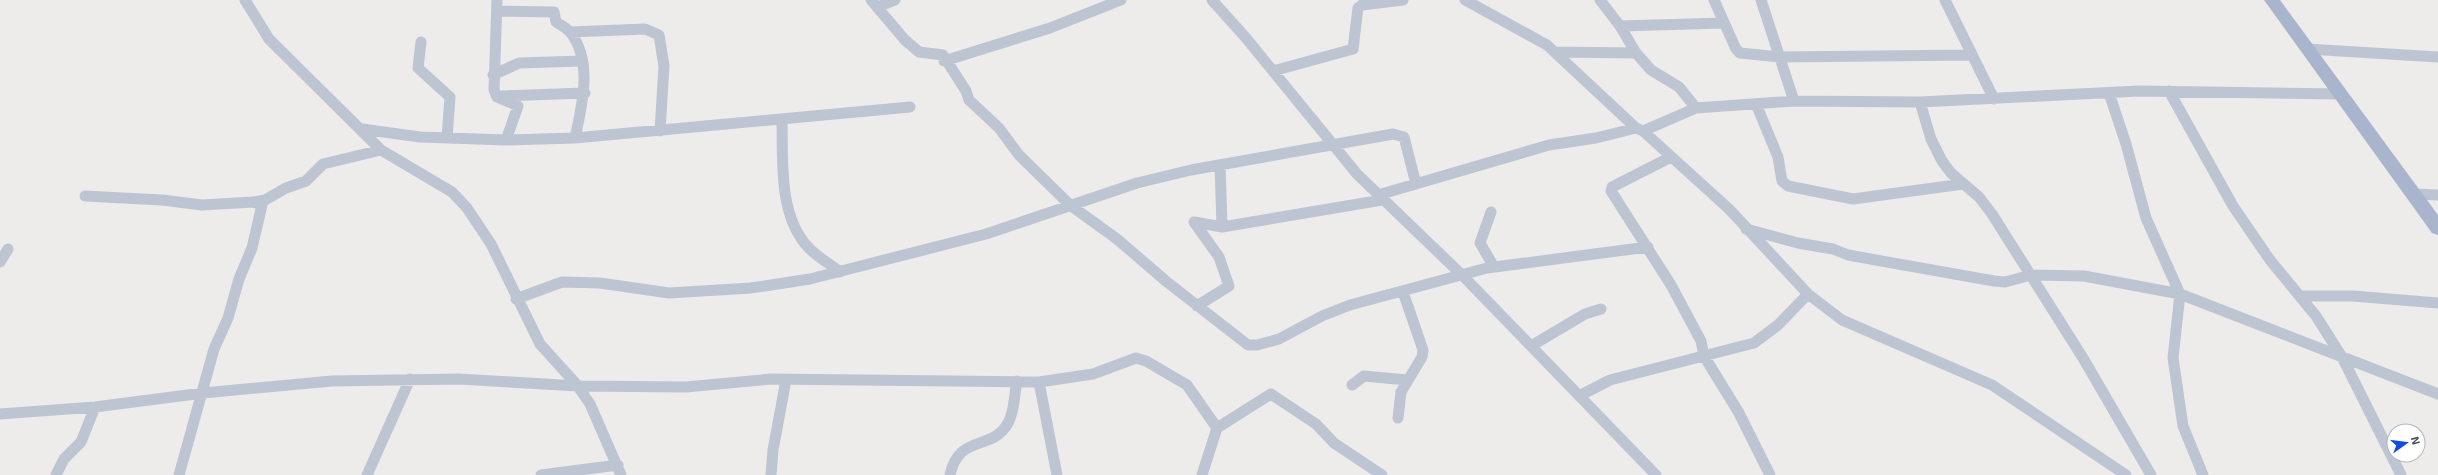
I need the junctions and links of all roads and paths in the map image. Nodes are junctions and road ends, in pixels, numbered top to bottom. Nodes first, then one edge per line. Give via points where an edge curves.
1 (245, 0) edge
2 (497, 0) edge
3 (895, 0) edge
4 (1121, 0) edge
5 (1212, 0) edge
6 (1403, 0) edge
7 (1464, 0) edge
8 (1600, 0) edge
9 (1714, 0) edge
10 (1761, 0) edge
11 (1945, 0) edge
12 (2272, 0) edge
13 (1102, 3) edge
14 (875, 4) edge
15 (497, 11) junction
16 (1724, 23) junction
17 (1620, 26) junction
18 (570, 32) junction
19 (421, 42) dead end
20 (2308, 49) junction
21 (1555, 52) junction
22 (1636, 53) junction
23 (1972, 55) junction
24 (1780, 57) junction
25 (2438, 57) edge
26 (944, 60) junction
27 (582, 61) junction
28 (1272, 71) junction
29 (493, 75) junction
30 (2169, 92) junction
31 (585, 93) junction
32 (2109, 93) junction
33 (2341, 94) junction
34 (498, 97) junction
35 (1994, 99) junction
36 (1794, 101) junction
37 (1920, 102) junction
38 (1756, 104) junction
39 (910, 107) dead end
40 (1696, 108) junction
41 (782, 119) junction
42 (362, 129) junction
43 (1640, 129) junction
44 (383, 131) junction
45 (660, 131) junction
46 (447, 138) junction
47 (575, 138) junction
48 (506, 140) junction
49 (1332, 144) junction
50 (378, 147) junction
51 (1671, 157) junction
52 (1220, 165) junction
53 (1416, 184) junction
54 (1963, 184) junction
55 (2414, 194) junction
56 (2438, 195) edge
57 (85, 196) dead end
58 (1380, 197) junction
59 (253, 202) junction
60 (1070, 206) junction
61 (1491, 212) dead end
62 (1222, 227) junction
63 (2438, 228) edge
64 (1746, 229) junction
65 (1648, 247) junction
66 (8, 249) dead end
67 (0, 262) edge
68 (1494, 266) junction
69 (840, 272) junction
70 (2031, 275) junction
71 (1464, 277) junction
72 (1403, 292) junction
73 (1808, 294) junction
74 (2180, 294) junction
75 (2300, 296) junction
76 (516, 299) junction
77 (2438, 303) edge
78 (1197, 306) junction
79 (1601, 309) dead end
80 (1531, 346) junction
81 (1704, 356) junction
82 (2342, 357) junction
83 (410, 380) junction
84 (786, 380) junction
85 (1407, 380) junction
86 (1016, 381) junction
87 (1039, 382) junction
88 (1352, 385) dead end
89 (578, 386) junction
90 (203, 393) junction
91 (2438, 394) edge
92 (1579, 396) junction
93 (94, 407) junction
94 (0, 414) edge
95 (1398, 418) dead end
96 (1217, 428) junction
97 (620, 470) edge
98 (56, 475) edge
99 (179, 475) edge
100 (367, 475) edge
101 (541, 475) edge
102 (771, 475) edge
103 (950, 475) edge
104 (1057, 475) edge
105 (1202, 475) edge
106 (1382, 475) edge
107 (1656, 475) edge
108 (1770, 475) edge
109 (2126, 475) edge
110 (2151, 475) edge
111 (2203, 475) edge
112 (2401, 475) edge

1 - 42 street via 269,39
2 - 15 street
3 - 14 street
4 - 13 street
5 - 28 street
6 - 28 street via 1362,5 1358,8 1353,49
7 - 21 street
8 - 17 street
9 - 16 street
10 - 24 street
11 - 23 street
12 - 20 main road
13 - 26 street via 1050,28
14 - 26 street via 905,40 919,52 940,54
15 - 18 street via 548,10 554,12 556,22
15 - 29 street
16 - 17 street
16 - 24 street via 1740,53
17 - 22 street
18 - 27 street
18 - 45 street via 645,29 659,35 664,49
19 - 46 street via 418,68 450,97
20 - 25 street
20 - 33 main road
21 - 22 street
21 - 43 street
22 - 40 street via 1651,70 1679,87
23 - 24 street
23 - 35 street
24 - 36 street
26 - 60 street via 957,82 969,93 969,100 1003,133 1026,163
27 - 29 street via 519,62
27 - 31 street
28 - 49 street
29 - 34 street via 494,90
30 - 32 street
30 - 33 street
30 - 75 street via 2233,206 2270,260
31 - 34 street
31 - 47 street
32 - 35 street
32 - 74 street via 2146,218
33 - 55 main road
34 - 48 street via 518,106
35 - 37 street
36 - 37 street
36 - 38 street
37 - 54 street via 1931,139 1942,161
38 - 40 street
38 - 54 street via 1778,157 1782,181 1788,186 1853,199
39 - 41 street
40 - 43 street
41 - 45 street
41 - 69 street via 786,194 795,225 808,247
42 - 44 street
42 - 50 street
43 - 51 street
43 - 53 street via 1549,145
44 - 46 street
44 - 50 street
45 - 47 street
46 - 48 street
47 - 48 street
49 - 52 street
49 - 53 street via 1399,134 1404,137 1407,144
49 - 58 street
50 - 59 street via 323,164 306,181 286,188 265,200
50 - 76 street via 460,199 478,221
51 - 64 street via 1728,208
51 - 65 street via 1612,187 1611,192
52 - 60 street via 1137,183
52 - 62 street
53 - 58 street
54 - 70 street via 1979,197
55 - 56 street
55 - 63 main road
57 - 59 street via 202,205
58 - 62 street
58 - 71 street
59 - 90 street via 262,205 252,248 239,279 228,318 214,349
60 - 69 street via 986,234
60 - 78 street via 1117,239
61 - 68 street via 1480,243
62 - 78 street via 1194,222 1219,257 1229,286
64 - 70 street via 1833,249 1848,255 1994,281 2005,282
64 - 73 street
65 - 68 street via 1516,266
65 - 81 street via 1701,341
66 - 67 street
68 - 71 street
69 - 76 street via 783,284 716,292 669,293 600,283 562,282
70 - 74 street via 2093,277
70 - 110 street
71 - 72 street
71 - 80 street
72 - 78 street via 1362,300 1257,347 1239,340
72 - 85 street via 1423,350
73 - 81 street via 1778,324 1754,343
73 - 109 street via 1850,325 1992,385
74 - 82 street
74 - 111 street via 2173,358 2183,426
75 - 77 street via 2353,296
75 - 82 street
76 - 89 street via 541,345
79 - 80 street via 1585,314
80 - 92 street
81 - 92 street via 1610,380
81 - 108 street via 1738,413
82 - 91 street
82 - 112 street
83 - 89 street via 459,379
83 - 90 street via 332,381
83 - 100 street
84 - 86 street
84 - 89 street via 686,387
84 - 102 street
85 - 88 street via 1364,376
85 - 95 street via 1399,401
86 - 87 street
86 - 103 street via 1008,423 992,438 952,458
87 - 96 street via 1093,374 1136,358 1188,385
87 - 104 street
89 - 97 street via 599,423
90 - 93 street
90 - 99 street
92 - 107 street
93 - 94 street
93 - 98 street via 81,442 64,459
96 - 105 street
96 - 106 street via 1271,394 1316,424 1334,443
97 - 101 street

